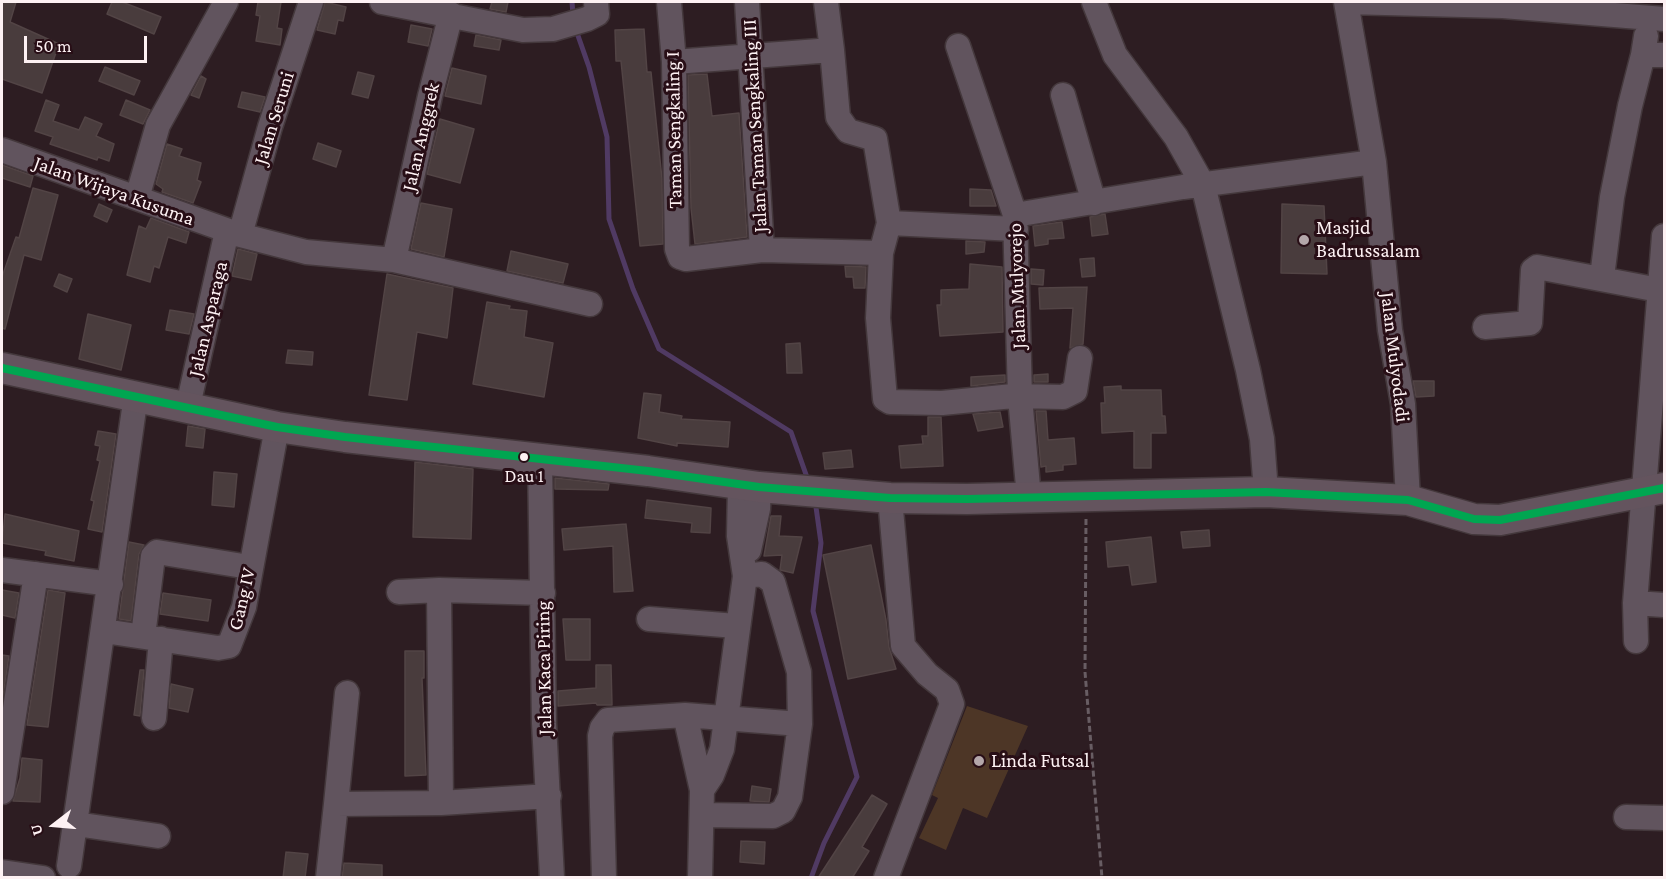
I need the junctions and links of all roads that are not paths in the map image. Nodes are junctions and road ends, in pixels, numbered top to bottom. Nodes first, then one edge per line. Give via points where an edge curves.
1 (226, 2) edge
2 (311, 2) edge
3 (391, 2) edge
4 (669, 2) edge
5 (747, 2) edge
6 (826, 2) edge
7 (1094, 2) edge
8 (1346, 2) edge
9 (1503, 4) edge
10 (591, 10) edge
11 (451, 14) junction
12 (1665, 19) edge
13 (830, 39) junction
14 (958, 46) dead end
15 (1651, 49) edge
16 (749, 58) junction
17 (674, 62) junction
18 (1063, 95) dead end
19 (2, 150) edge
20 (1374, 162) junction
21 (1197, 186) junction
22 (137, 198) junction
23 (1094, 203) junction
24 (1016, 222) junction
25 (889, 223) junction
26 (234, 233) junction
27 (1665, 236) edge
28 (762, 250) junction
29 (881, 253) junction
30 (394, 260) junction
31 (1602, 277) junction
32 (1659, 290) junction
33 (590, 304) dead end
34 (1485, 327) dead end
35 (1080, 358) dead end
36 (2, 368) edge
37 (136, 395) junction
38 (1020, 397) junction
39 (188, 406) junction
40 (278, 427) junction
41 (540, 459) junction
42 (750, 486) junction
43 (1655, 489) edge
44 (1266, 492) junction
45 (890, 498) junction
46 (1029, 498) junction
47 (1408, 500) junction
48 (249, 567) junction
49 (744, 568) junction
50 (2, 570) edge
51 (36, 574) junction
52 (111, 584) junction
53 (439, 590) junction
54 (399, 592) dead end
55 (543, 593) junction
56 (1635, 603) junction
57 (1665, 605) edge
58 (649, 620) dead end
59 (736, 626) junction
60 (104, 631) junction
61 (152, 637) junction
62 (1636, 641) dead end
63 (347, 693) dead end
64 (685, 715) junction
65 (728, 717) junction
66 (154, 718) dead end
67 (800, 724) junction
68 (702, 790) junction
69 (2, 792) edge
70 (549, 796) junction
71 (441, 803) junction
72 (336, 804) junction
73 (702, 814) junction
74 (1626, 817) dead end
75 (1665, 819) edge
76 (76, 824) junction
77 (158, 836) dead end
78 (69, 866) dead end
79 (2, 873) edge
80 (31, 877) edge
81 (328, 878) edge
82 (552, 878) edge
83 (604, 878) edge
84 (700, 878) edge
85 (886, 878) edge

1 - 22 street via 158,125
2 - 26 street, Jalan Seruni
3 - 11 street
4 - 17 street, Taman Sengkaling I
5 - 16 street, Jalan Taman Sengkaling III
6 - 13 street
7 - 21 street via 1115,55 1176,137
8 - 9 street
8 - 20 street, Jalan Mulyodadi
9 - 12 street
10 - 11 street via 553,29 523,30
11 - 30 street, Jalan Anggrek
13 - 16 street
13 - 25 street via 838,117 848,131 875,139
14 - 24 street, Jalan Mulyorejo
15 - 31 street via 1630,106 1612,197
16 - 17 street
16 - 28 street, Jalan Taman Sengkaling III
17 - 28 street, Taman Sengkaling I via 680,257
18 - 23 street
19 - 22 street, Jalan Wijaya Kusuma
20 - 21 street
20 - 47 street, Jalan Mulyodadi via 1390,330 1402,404
21 - 23 street
21 - 44 street via 1248,370 1262,439
22 - 26 street, Jalan Wijaya Kusuma
23 - 24 street
24 - 25 street
24 - 38 street, Jalan Mulyorejo
25 - 29 street
26 - 30 street, Jalan Wijaya Kusuma via 306,252
26 - 39 street, Jalan Asparaga
27 - 32 street
28 - 29 street
29 - 38 street via 878,318 885,399 942,403
30 - 33 street, Jalan Wijaya Kusuma
31 - 32 street
31 - 34 street via 1537,267 1533,270 1530,323
32 - 43 street
35 - 38 street via 1075,391 1070,395
36 - 37 main road
37 - 39 main road
37 - 52 street
38 - 46 street, Jalan Mulyorejo
39 - 40 main road
40 - 41 main road
40 - 48 street, Gang IV
41 - 42 main road
41 - 55 street, Jalan Kaca Piring
42 - 45 main road
42 - 49 street via 739,536
43 - 47 main road via 1500,520 1474,519
43 - 56 street
44 - 46 main road
44 - 47 main road
45 - 46 main road
45 - 85 street via 903,646 947,690 952,704
48 - 61 street, Gang IV via 244,607 228,646 218,648
48 - 61 street via 157,552 153,556
49 - 59 street
49 - 67 street via 772,582 799,672
50 - 51 street
51 - 52 street
51 - 69 street
52 - 60 street
53 - 54 street
53 - 55 street
53 - 71 street
55 - 70 street, Jalan Kaca Piring
56 - 57 street
56 - 62 street
58 - 59 street
59 - 65 street
60 - 61 street, Gang IV
60 - 76 street
61 - 66 street
63 - 72 street
64 - 65 street
64 - 68 street
64 - 83 street via 608,720 602,728
65 - 67 street
65 - 68 street via 719,758
67 - 73 street via 790,797 783,811 763,817
68 - 73 street
70 - 71 street
70 - 82 street, Jalan Kaca Piring
71 - 72 street
72 - 81 street
73 - 84 street
74 - 75 street
76 - 77 street
76 - 78 street
79 - 80 street

